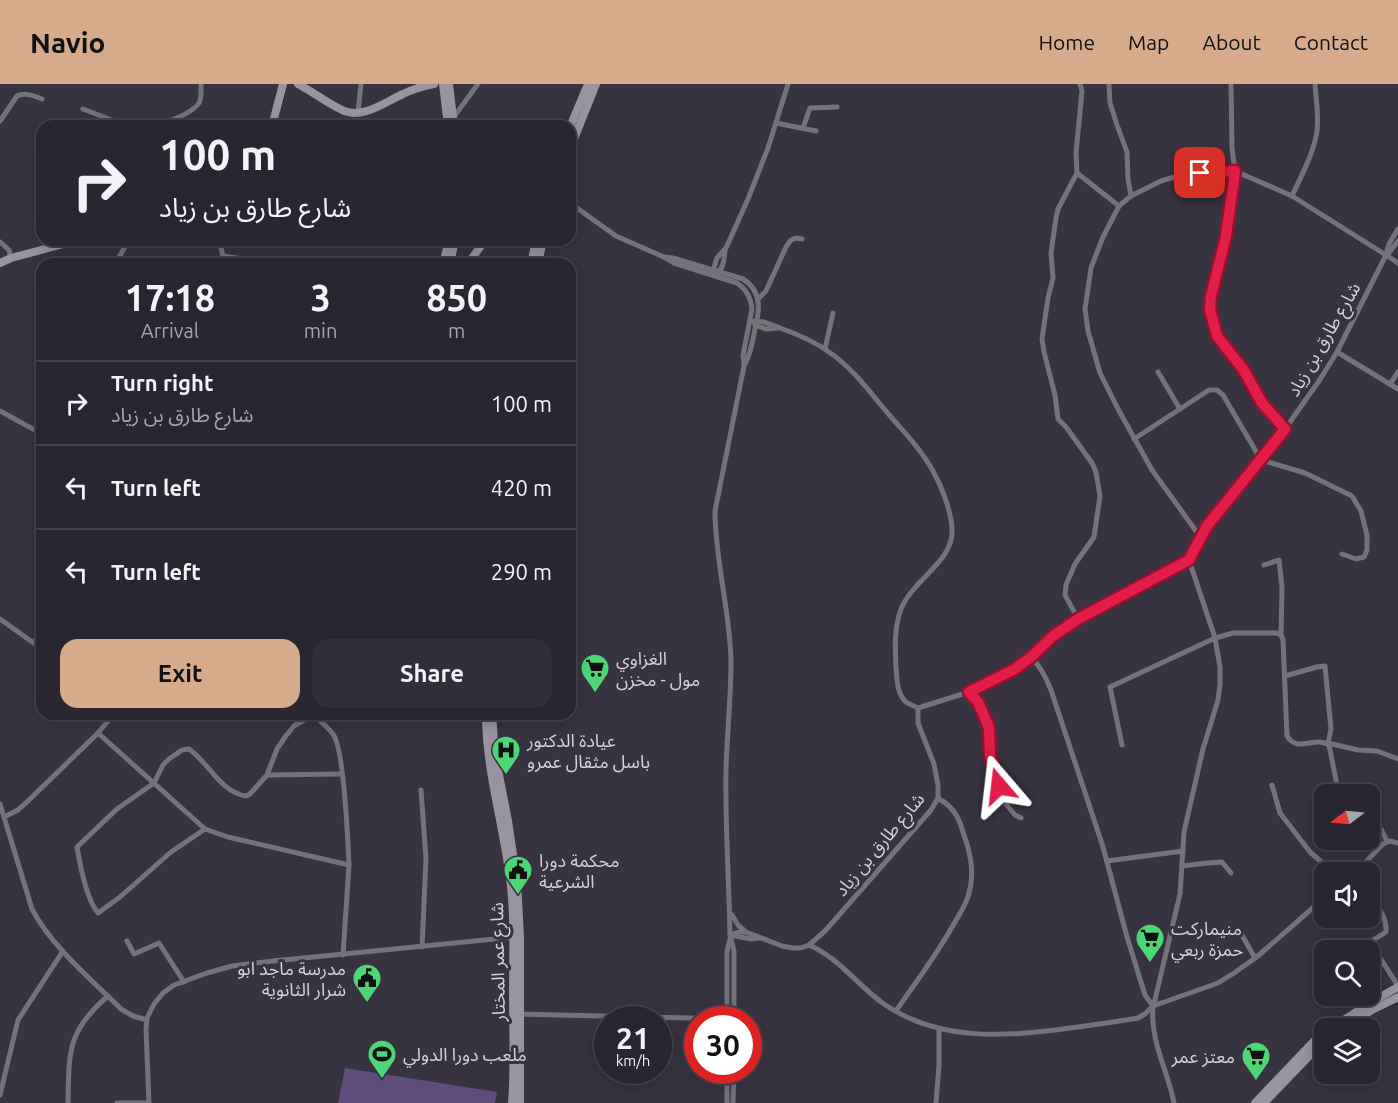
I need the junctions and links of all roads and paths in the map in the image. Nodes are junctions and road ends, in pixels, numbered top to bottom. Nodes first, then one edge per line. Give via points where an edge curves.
1 (201, 84) edge
2 (284, 84) edge
3 (361, 84) edge
4 (417, 84) edge
5 (434, 84) edge
6 (443, 84) edge
7 (449, 84) edge
8 (478, 84) edge
9 (588, 84) edge
10 (596, 84) edge
11 (788, 84) edge
12 (1080, 84) edge
13 (1109, 84) edge
14 (1231, 84) edge
15 (1314, 84) edge
16 (300, 85) edge
17 (405, 93) junction
18 (42, 99) dead end
19 (579, 107) junction
20 (837, 108) dead end
21 (83, 109) dead end
22 (358, 112) junction
23 (111, 120) edge
24 (171, 120) edge
25 (274, 120) edge
26 (447, 120) edge
27 (454, 120) edge
28 (455, 120) edge
29 (569, 120) edge
30 (573, 120) edge
31 (0, 121) edge
32 (776, 123) junction
33 (803, 128) junction
34 (816, 131) dead end
35 (576, 134) edge
36 (1235, 171) junction
37 (1077, 173) junction
38 (1131, 196) junction
39 (1292, 196) junction
40 (1119, 206) junction
41 (576, 207) edge
42 (1398, 229) edge
43 (802, 239) dead end
44 (1398, 241) edge
45 (0, 242) edge
46 (55, 246) edge
47 (220, 246) edge
48 (726, 248) junction
49 (1386, 255) junction
50 (223, 256) joint
51 (664, 257) junction
52 (10, 258) junction
53 (237, 258) edge
54 (0, 263) edge
55 (1398, 263) edge
56 (712, 269) junction
57 (720, 272) junction
58 (714, 277) junction
59 (758, 299) junction
60 (833, 313) dead end
61 (750, 322) junction
62 (757, 323) junction
63 (825, 349) junction
64 (1336, 352) junction
65 (744, 366) junction
66 (1158, 372) dead end
67 (1398, 372) edge
68 (1390, 384) junction
69 (1398, 389) edge
70 (1180, 409) junction
71 (0, 411) edge
72 (1285, 429) junction
73 (36, 431) edge
74 (1134, 439) junction
75 (1261, 460) junction
76 (1201, 538) junction
77 (1342, 554) dead end
78 (1189, 560) junction
79 (1264, 565) dead end
80 (0, 619) edge
81 (1078, 619) junction
82 (1281, 636) junction
83 (1215, 638) junction
84 (36, 639) edge
85 (34, 642) joint
86 (1031, 657) junction
87 (1285, 676) junction
88 (969, 692) junction
89 (918, 708) junction
90 (109, 720) edge
91 (303, 720) edge
92 (318, 720) edge
93 (486, 720) edge
94 (492, 720) edge
95 (98, 733) junction
96 (1328, 743) junction
97 (1122, 745) dead end
98 (1398, 759) edge
99 (342, 774) junction
100 (267, 775) junction
101 (154, 783) junction
102 (1337, 784) edge
103 (1272, 785) dead end
104 (421, 790) dead end
105 (938, 798) junction
106 (0, 804) edge
107 (4, 817) junction
108 (1021, 818) dead end
109 (1380, 828) edge
110 (205, 829) junction
111 (1387, 842) junction
112 (1398, 843) edge
113 (1183, 851) junction
114 (1107, 861) junction
115 (1321, 862) edge
116 (1366, 862) edge
117 (349, 865) junction
118 (1182, 866) junction
119 (1231, 873) dead end
120 (1314, 907) edge
121 (730, 912) junction
122 (1380, 912) edge
123 (1239, 930) dead end
124 (730, 935) junction
125 (746, 935) junction
126 (516, 937) junction
127 (127, 941) dead end
128 (809, 945) junction
129 (422, 946) junction
130 (63, 951) junction
131 (734, 951) junction
132 (343, 955) junction
133 (1255, 958) junction
134 (184, 982) junction
135 (1398, 986) edge
136 (108, 996) junction
137 (1398, 997) edge
138 (728, 1006) edge
139 (734, 1006) edge
140 (1154, 1006) junction
141 (896, 1011) junction
142 (517, 1014) junction
143 (1347, 1018) edge
144 (1359, 1018) edge
145 (684, 1019) edge
146 (147, 1020) junction
147 (939, 1029) junction
148 (1314, 1041) edge
149 (1314, 1051) edge
150 (728, 1084) edge
151 (734, 1084) edge
152 (0, 1095) edge
153 (68, 1103) edge
154 (117, 1103) edge
155 (149, 1103) edge
156 (512, 1103) edge
157 (520, 1103) edge
158 (727, 1103) edge
159 (733, 1103) edge
160 (936, 1103) edge
161 (1174, 1103) edge
162 (1255, 1103) edge
163 (1264, 1103) edge

1 - 24 street via 200,102
2 - 25 street
3 - 22 street
4 - 17 street
5 - 17 street
6 - 26 street
7 - 27 street
8 - 28 street
9 - 19 street
10 - 35 street
11 - 32 street
12 - 37 street
13 - 38 street via 1110,103 1127,152
14 - 36 street
15 - 39 street via 1317,132
16 - 22 street via 344,112
17 - 22 street
18 - 31 street via 29,94 17,96
19 - 29 street
19 - 30 street
20 - 33 street via 810,108
21 - 23 street
32 - 33 street
32 - 48 street
33 - 34 street
36 - 38 street via 1188,173
36 - 39 street
36 - 72 street via 1210,310 1217,336 1243,369 1262,403
37 - 40 street
37 - 81 street via 1056,218 1051,253 1053,278 1042,339 1058,419 1092,463 1100,490 1094,537 1066,585 1065,595
38 - 40 street
39 - 49 street
40 - 74 street via 1091,268 1086,309 1100,373
41 - 51 street via 616,236
42 - 49 street
43 - 59 street via 790,240 766,291
44 - 49 street
45 - 52 street via 9,250
46 - 52 street
47 - 50 street
48 - 56 street
48 - 57 street
49 - 55 street
49 - 64 street, شارع طارق بن زياد
50 - 53 street
51 - 56 street
51 - 58 street
52 - 54 street
56 - 57 street
56 - 58 street
57 - 58 street
57 - 59 street via 748,282
58 - 61 street via 743,287 751,302
59 - 62 street
60 - 63 street
61 - 62 street
61 - 65 street
62 - 63 street via 782,328
62 - 65 street
63 - 89 street via 847,367 923,455 938,481 950,516 948,550 909,595 897,622 897,681 904,701
64 - 68 street
64 - 72 street, شارع طارق بن زياد
65 - 121 street via 715,511 731,661 726,771
66 - 70 street
67 - 68 street
68 - 69 street
70 - 74 street
70 - 75 street via 1209,390 1217,390
71 - 73 street
72 - 75 street, شارع طارق بن زياد
74 - 76 street
75 - 76 street, شارع طارق بن زياد
75 - 77 street via 1305,473 1352,496 1361,511 1367,550 1364,557
76 - 78 street, شارع طارق بن زياد
78 - 81 street
78 - 83 street
79 - 82 street via 1279,561
80 - 85 street
81 - 86 street
82 - 83 street via 1275,632 1233,633
82 - 87 street
83 - 97 street via 1110,687
83 - 113 street via 1219,693
84 - 85 street
86 - 88 street
86 - 114 street via 1051,690
87 - 96 street via 1288,737 1296,744
87 - 96 street via 1325,666 1331,729
88 - 89 street
88 - 108 street via 988,725 990,756 1003,795 1009,809
89 - 105 street, شارع طارق بن زياد via 918,723 934,764
90 - 95 street
91 - 100 street via 277,749
92 - 99 street via 334,735
93 - 126 street, شارع عمر المختار
94 - 126 street, شارع عمر المختار via 517,881
95 - 101 street
95 - 107 street via 27,802
96 - 98 street via 1377,751
96 - 102 street
99 - 100 street
99 - 117 street
100 - 101 street via 250,794 243,796 226,786 187,748 166,761
101 - 110 street
101 - 110 street via 117,809 77,848 87,891 98,913
103 - 115 street via 1280,813
104 - 129 street via 426,859
105 - 128 street, شارع طارق بن زياد
105 - 141 street via 956,814 969,848 969,894 948,935
106 - 107 street
107 - 130 street via 32,909
109 - 111 street
110 - 117 street
111 - 112 street
111 - 116 street
113 - 114 street
113 - 118 street
114 - 140 street via 1145,995
117 - 132 street
118 - 119 street via 1222,862
118 - 140 street via 1177,911
120 - 133 street
121 - 124 street
121 - 125 street
122 - 135 street via 1387,924 1386,932 1370,942
123 - 133 street
124 - 125 street
124 - 131 street
124 - 138 street
125 - 128 street via 792,948
125 - 131 street
126 - 129 street
126 - 142 street, شارع عمر المختار
127 - 134 street via 134,954 159,943
128 - 141 street via 828,955
129 - 132 street
130 - 136 street
130 - 152 street via 18,1020
131 - 139 street
132 - 134 street via 232,966
133 - 140 street via 1218,983
134 - 146 street via 163,993
135 - 143 street
136 - 146 street via 121,1009
136 - 153 street via 82,1022 72,1045
137 - 144 street
140 - 147 street via 1138,1018 1033,1034 969,1034
140 - 161 street via 1155,1038
141 - 147 street
142 - 145 street
142 - 156 street, شارع عمر المختار
142 - 157 street, شارع عمر المختار
146 - 155 street
147 - 160 street
148 - 162 street
149 - 163 street
150 - 158 street
151 - 159 street
154 - 155 street

